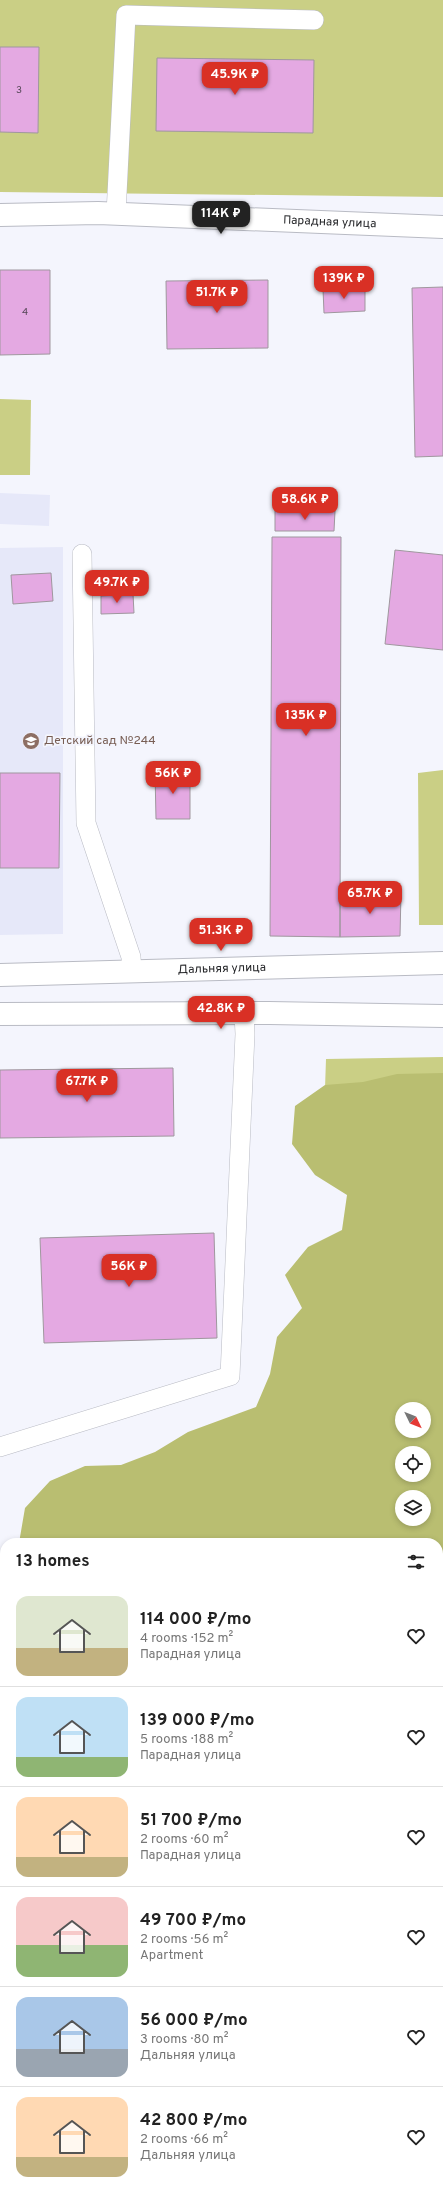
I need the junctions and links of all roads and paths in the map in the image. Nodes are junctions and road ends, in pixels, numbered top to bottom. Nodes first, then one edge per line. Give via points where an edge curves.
1 (314, 20) dead end
2 (0, 214) edge
3 (116, 214) junction
4 (443, 227) edge
5 (82, 554) dead end
6 (443, 963) edge
7 (132, 972) junction
8 (0, 975) edge
9 (0, 1014) edge
10 (244, 1014) junction
11 (443, 1016) edge
12 (0, 1447) edge

1 - 3 lane via 126,15
2 - 3 main road, Парадная улица
3 - 4 main road, Парадная улица
5 - 7 lane via 86,823 132,957
6 - 7 main road, Дальняя улица
7 - 8 main road, Дальняя улица
9 - 10 main road
10 - 11 main road
10 - 12 lane via 230,1376

